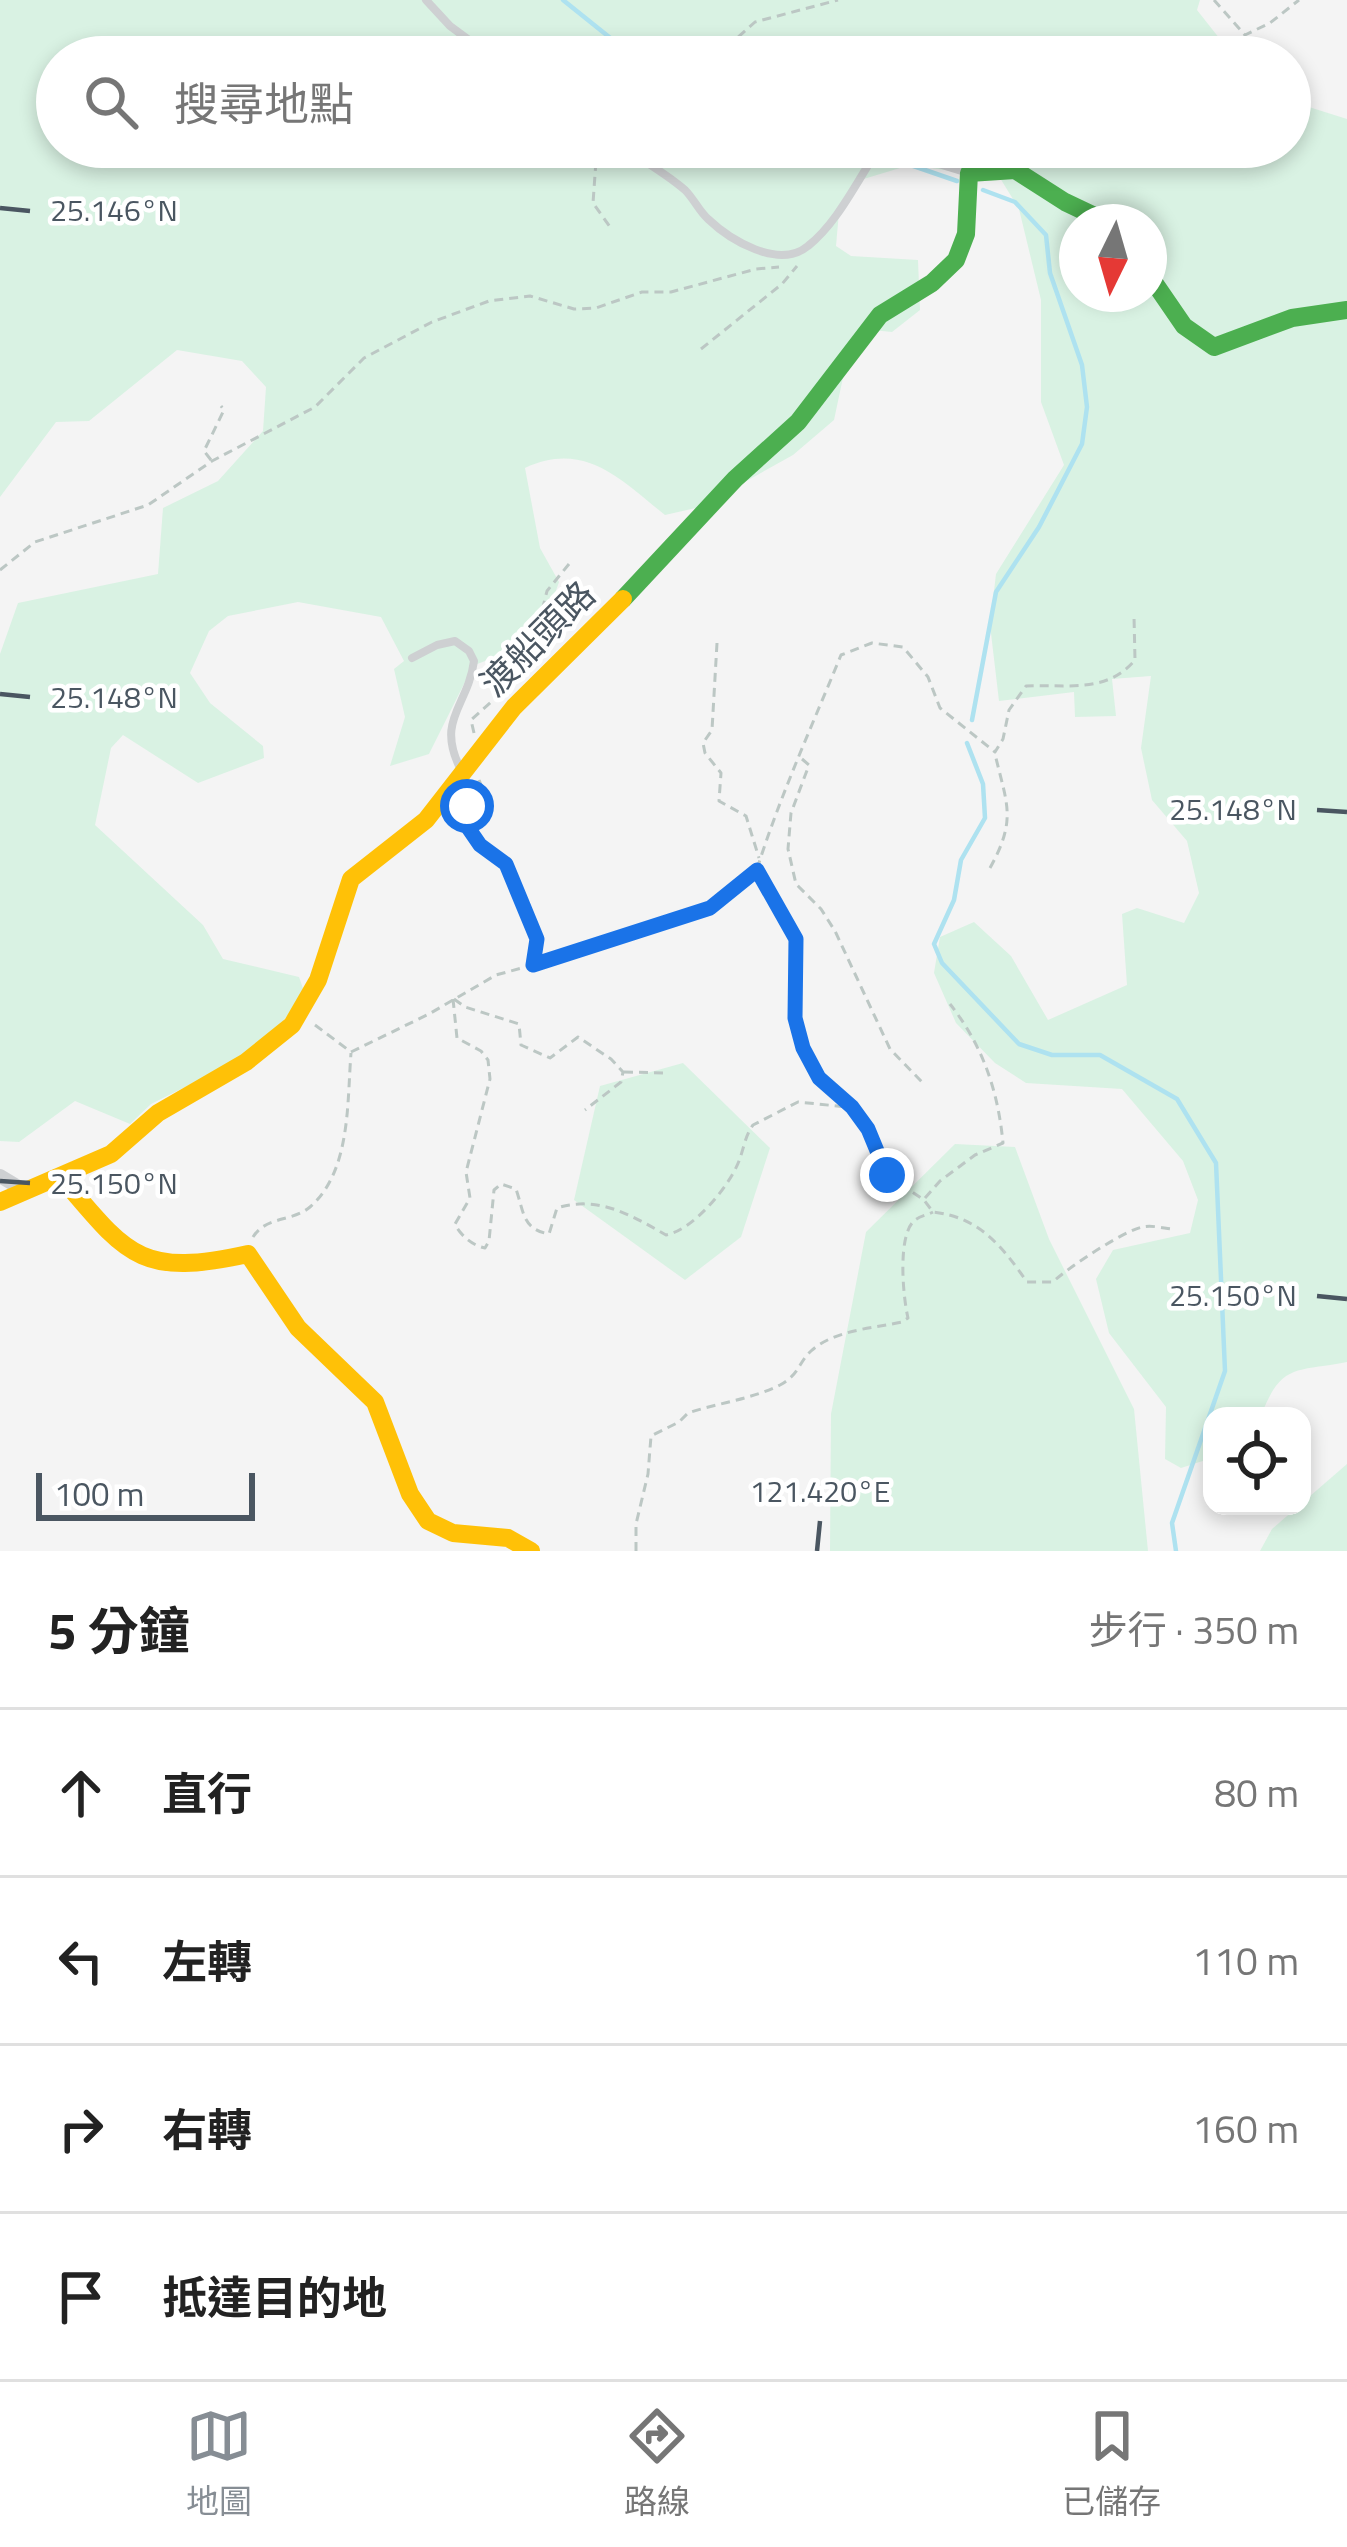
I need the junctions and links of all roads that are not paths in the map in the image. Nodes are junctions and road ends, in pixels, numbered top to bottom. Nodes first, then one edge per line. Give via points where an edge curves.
1 (426, 0) edge
2 (464, 36) edge
3 (654, 168) edge
4 (866, 168) edge
5 (952, 168) edge
6 (969, 173) junction
7 (1076, 204) edge
8 (1167, 300) edge
9 (1347, 310) edge
10 (412, 658) dead end
11 (465, 766) junction
12 (0, 1176) edge
13 (61, 1177) junction
14 (25, 1191) junction
15 (0, 1202) edge
16 (531, 1551) edge

1 - 2 lane
3 - 4 lane via 740,244 791,254 806,249
5 - 6 lane
6 - 7 street via 1015,170
6 - 11 street, 渡船頭路 via 966,234 956,260 880,315 798,422
8 - 9 street via 1214,347 1281,318
10 - 11 lane via 455,641 474,661 450,733 451,750
11 - 13 street, 渡船頭路 via 426,820 352,879 318,980 273,1044 182,1096 111,1154
12 - 14 street
13 - 14 street, 渡船頭路
13 - 16 street via 137,1256 164,1262 248,1253 307,1338 374,1401 408,1494 428,1521 447,1534 518,1539
14 - 15 street, 渡船頭路

